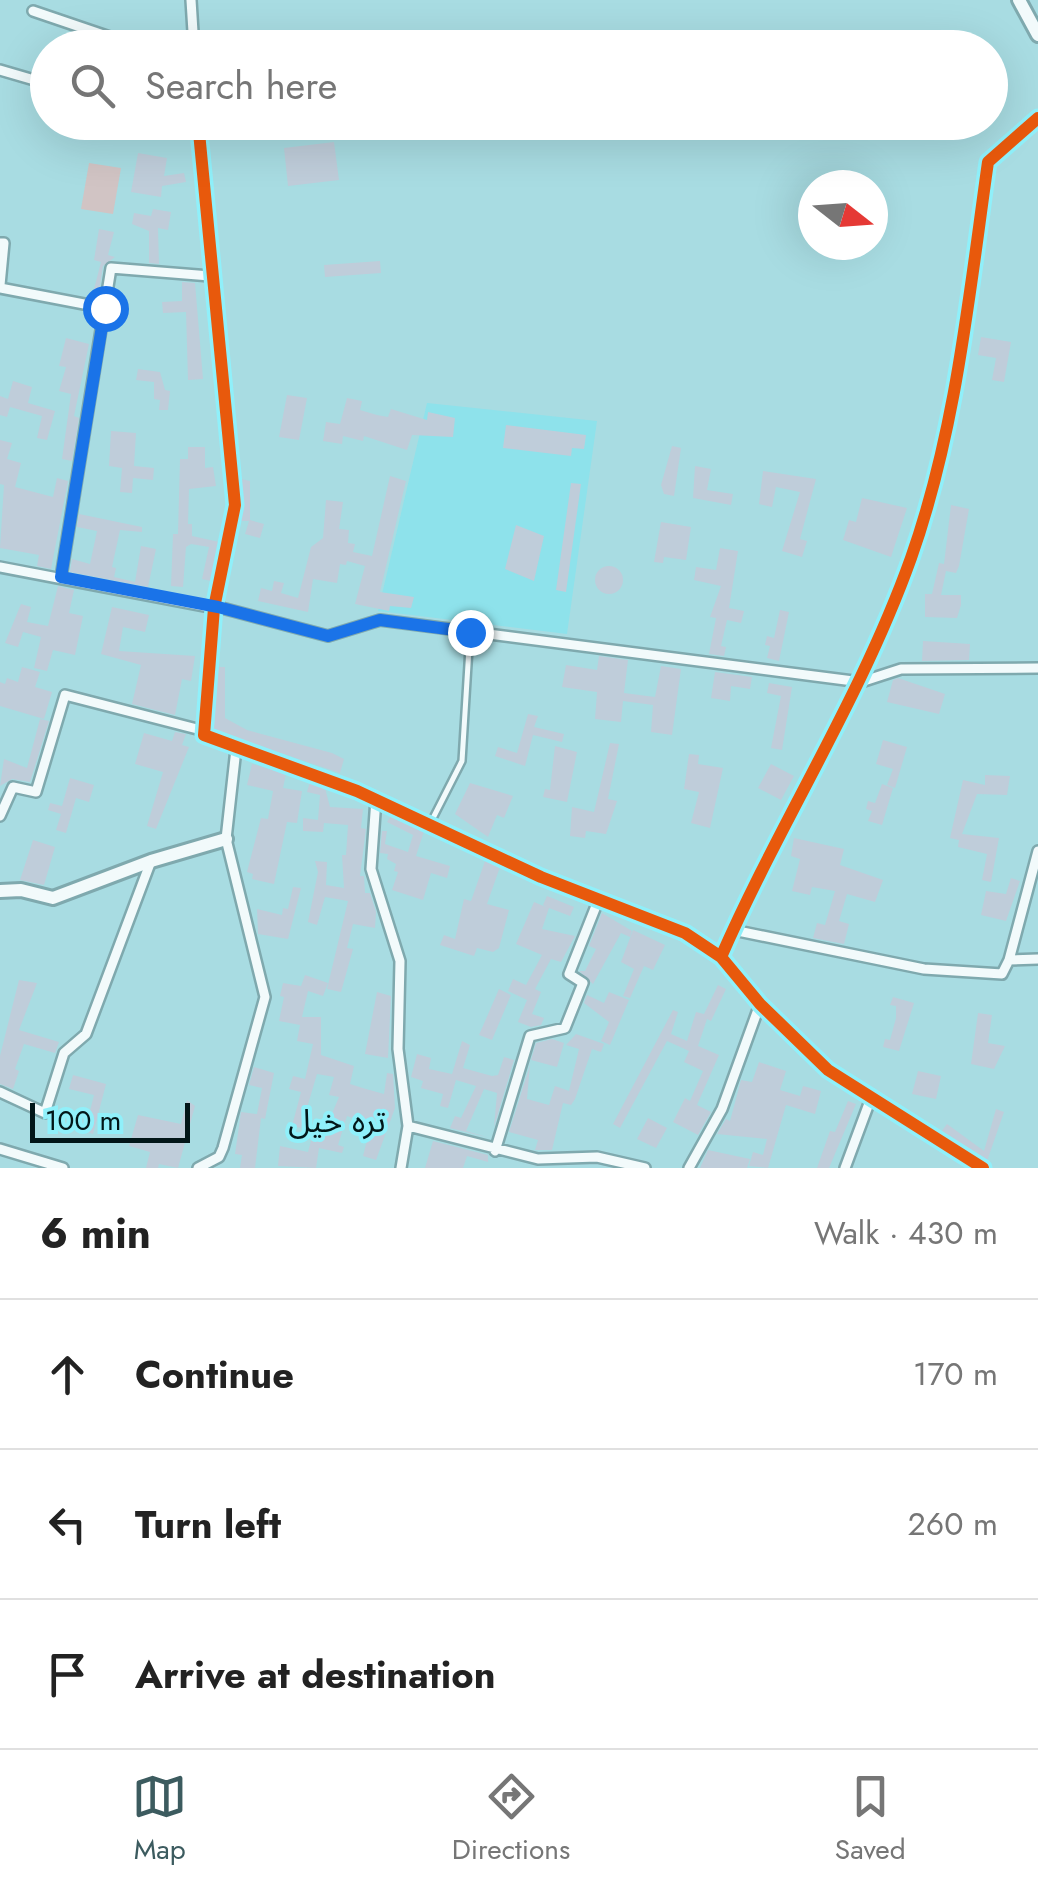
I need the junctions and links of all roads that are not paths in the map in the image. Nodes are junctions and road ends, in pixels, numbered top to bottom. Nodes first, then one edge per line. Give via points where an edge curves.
1 (192, 0) edge
2 (1019, 0) edge
3 (32, 11) dead end
4 (88, 30) edge
5 (193, 30) edge
6 (1038, 35) edge
7 (0, 70) edge
8 (30, 79) edge
9 (1038, 118) edge
10 (199, 140) edge
11 (0, 243) edge
12 (210, 276) junction
13 (0, 287) edge
14 (105, 308) junction
15 (0, 567) edge
16 (61, 577) junction
17 (216, 608) junction
18 (470, 632) junction
19 (1038, 668) edge
20 (861, 682) junction
21 (201, 730) junction
22 (236, 748) junction
23 (376, 800) junction
24 (0, 816) edge
25 (431, 822) junction
26 (226, 839) junction
27 (1038, 851) edge
28 (151, 861) junction
29 (0, 891) edge
30 (598, 900) junction
31 (733, 930) junction
32 (721, 957) junction
33 (1009, 960) junction
34 (1038, 960) edge
35 (760, 1004) junction
36 (0, 1092) edge
37 (870, 1098) junction
38 (408, 1126) junction
39 (0, 1148) edge
40 (496, 1150) junction
41 (63, 1168) edge
42 (198, 1168) edge
43 (401, 1168) edge
44 (645, 1168) edge
45 (689, 1168) edge
46 (845, 1168) edge
47 (983, 1168) edge

1 - 5 street
2 - 6 street
3 - 4 street
7 - 8 street
9 - 20 street via 988,162 934,484
10 - 12 street
11 - 13 street
12 - 14 street via 111,268
12 - 17 street via 235,505
13 - 14 street
14 - 16 street
15 - 16 street
16 - 17 street
17 - 18 street via 328,636 380,620
17 - 21 street
18 - 20 street
18 - 25 lane via 462,761
19 - 20 street via 900,670
20 - 31 street
21 - 22 street
21 - 24 street via 65,695 36,792 12,787
22 - 23 street
22 - 26 street
23 - 25 street
23 - 38 street via 371,869 400,962 398,1049
25 - 30 street
26 - 28 street
26 - 42 street via 265,997 223,1148 219,1158
27 - 33 street
28 - 29 street via 53,898
28 - 36 street via 86,1034 64,1054 45,1113
30 - 32 street via 685,933
30 - 40 street via 569,974 582,983 565,1028 530,1036
31 - 32 street
31 - 33 street via 924,969 1002,974
32 - 35 street
33 - 34 street
35 - 37 street via 828,1070
35 - 45 street via 722,1109
37 - 46 street
37 - 47 street
38 - 40 street
38 - 43 street
39 - 41 street
40 - 44 street via 538,1158 597,1157

